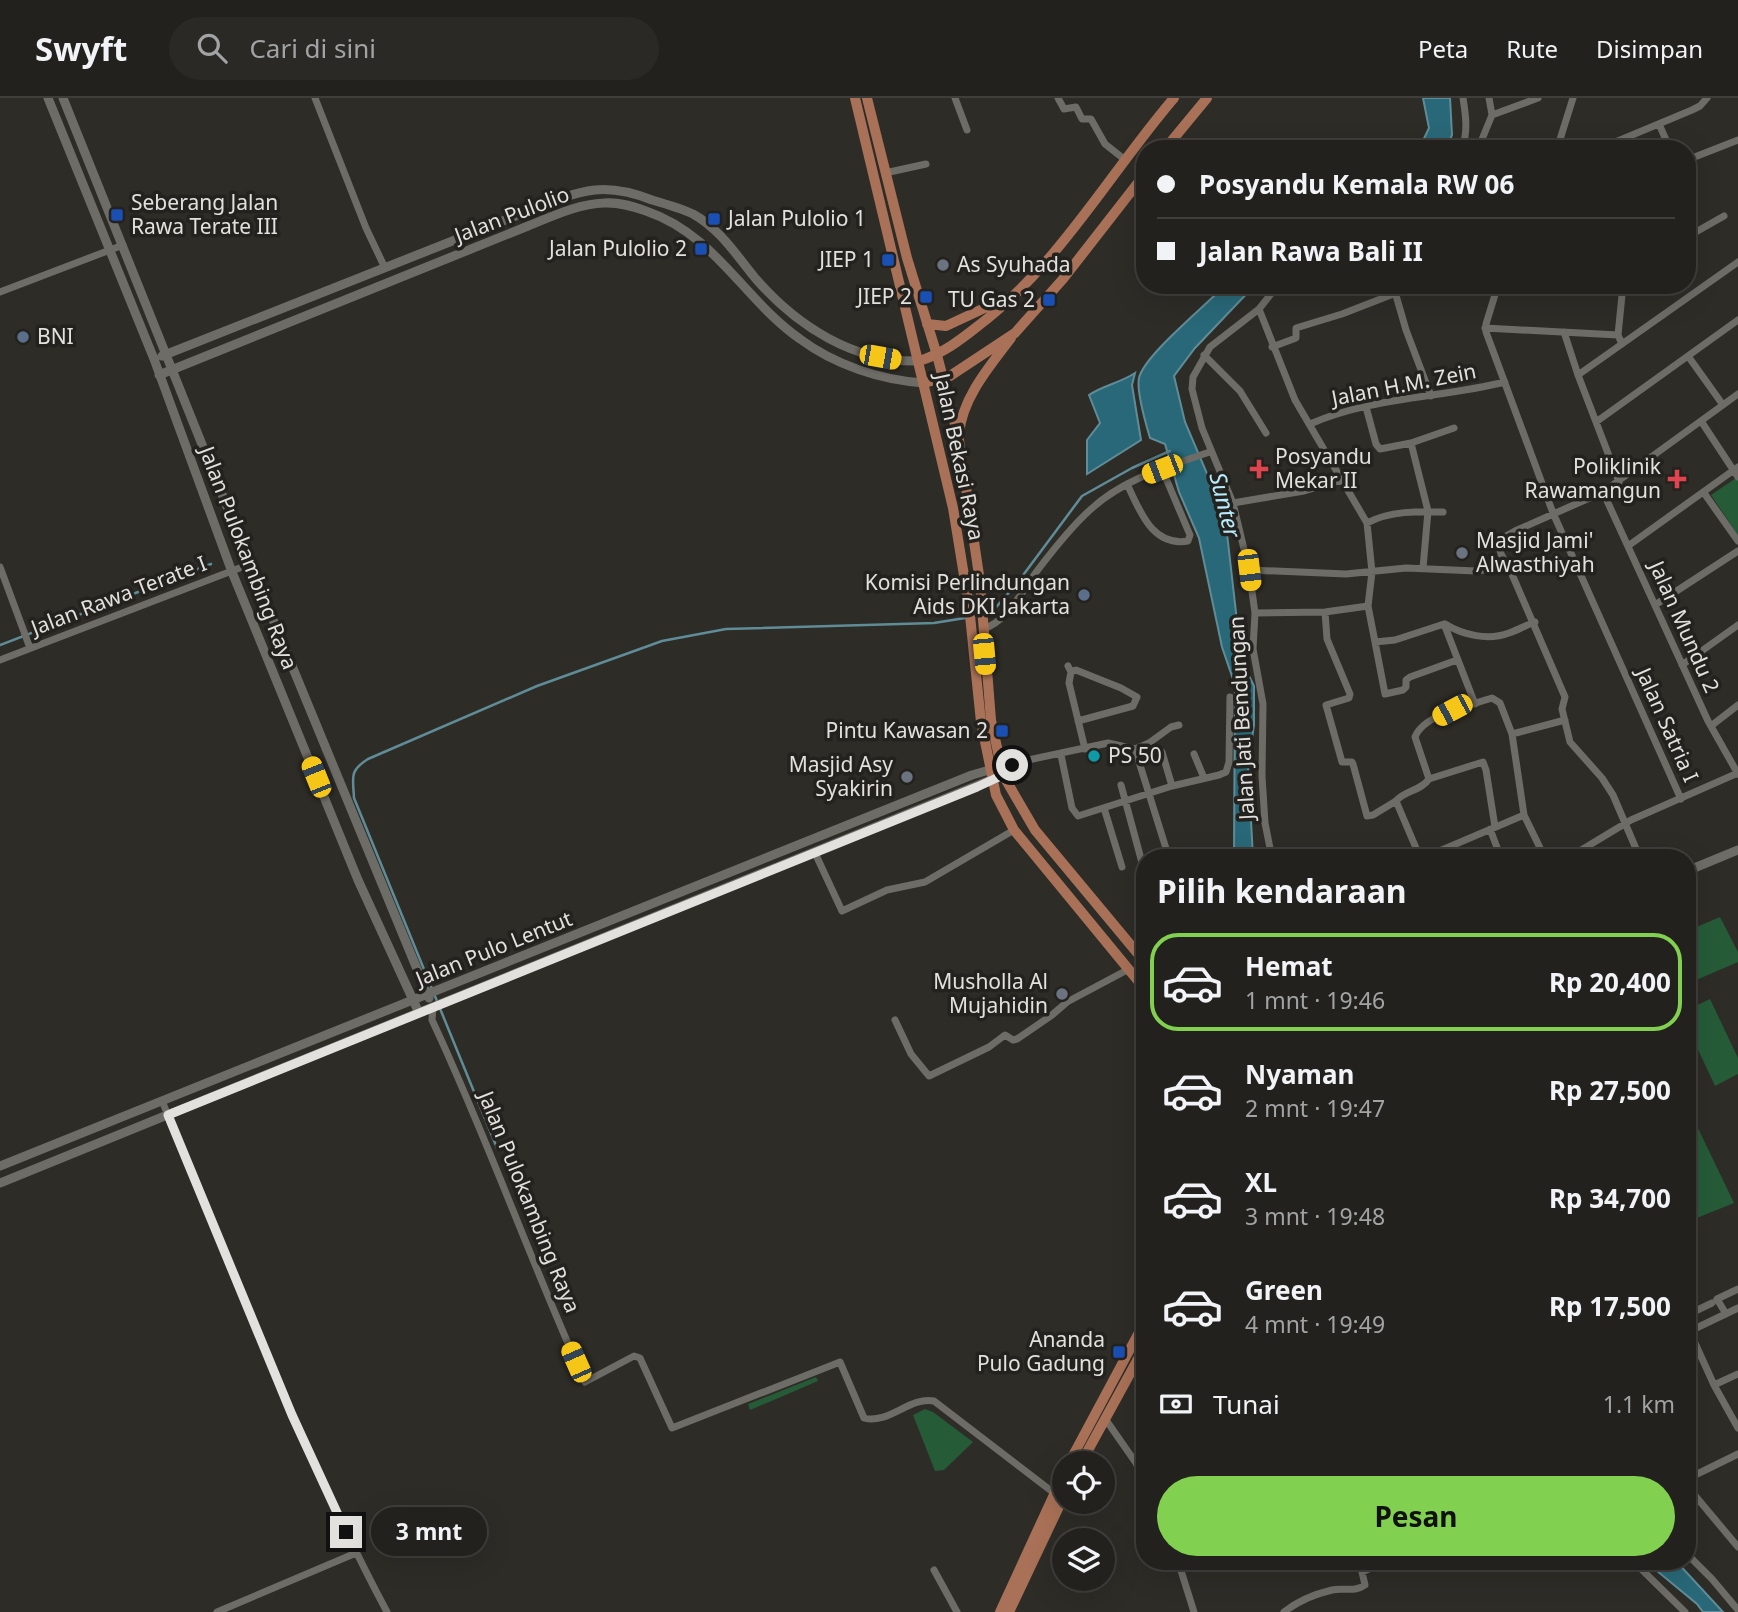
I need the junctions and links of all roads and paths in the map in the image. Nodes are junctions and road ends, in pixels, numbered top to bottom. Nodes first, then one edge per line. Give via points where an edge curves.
1 (48, 98) edge
2 (64, 98) edge
3 (316, 98) edge
4 (855, 98) edge
5 (867, 98) edge
6 (955, 98) edge
7 (1058, 98) edge
8 (1174, 98) edge
9 (1207, 98) edge
10 (1463, 98) edge
11 (1489, 98) edge
12 (1538, 98) edge
13 (1573, 98) edge
14 (1707, 98) edge
15 (1492, 116) junction
16 (1659, 124) junction
17 (967, 130) dead end
18 (1140, 140) edge
19 (1172, 140) edge
20 (1465, 140) edge
21 (1482, 140) edge
22 (1560, 140) edge
23 (1620, 140) edge
24 (1666, 140) edge
25 (1738, 140) edge
26 (1136, 145) edge
27 (1696, 156) edge
28 (1125, 159) junction
29 (926, 164) dead end
30 (885, 173) junction
31 (1136, 185) edge
32 (523, 213) junction
33 (1724, 216) dead end
34 (891, 219) junction
35 (528, 226) junction
36 (485, 228) junction
37 (1696, 232) edge
38 (491, 241) junction
39 (123, 245) junction
40 (110, 250) junction
41 (1738, 262) edge
42 (385, 268) junction
43 (757, 279) junction
44 (747, 289) junction
45 (0, 292) edge
46 (1696, 292) edge
47 (1018, 293) junction
48 (1271, 294) edge
49 (1384, 294) edge
50 (1395, 294) edge
51 (1495, 294) edge
52 (1622, 294) edge
53 (1693, 294) edge
54 (1259, 309) junction
55 (1738, 320) edge
56 (927, 324) junction
57 (1485, 328) junction
58 (1564, 332) junction
59 (1014, 333) junction
60 (1618, 335) junction
61 (1622, 344) junction
62 (1272, 347) junction
63 (859, 352) junction
64 (166, 355) junction
65 (937, 355) junction
66 (1204, 355) junction
67 (1688, 356) junction
68 (154, 359) junction
69 (919, 360) junction
70 (172, 369) junction
71 (855, 369) junction
72 (159, 375) junction
73 (1578, 375) junction
74 (943, 379) junction
75 (1505, 382) junction
76 (924, 383) junction
77 (1738, 394) edge
78 (1431, 396) junction
79 (1723, 405) junction
80 (1366, 407) junction
81 (1701, 421) junction
82 (1596, 422) junction
83 (1310, 424) junction
84 (1454, 428) dead end
85 (1266, 433) dead end
86 (959, 440) junction
87 (1411, 443) junction
88 (1208, 453) junction
89 (1164, 468) junction
90 (1736, 472) edge
91 (1342, 480) junction
92 (1619, 482) junction
93 (1127, 484) junction
94 (1603, 492) junction
95 (1704, 493) junction
96 (1233, 503) junction
97 (1428, 511) junction
98 (1443, 512) dead end
99 (1553, 513) junction
100 (1367, 523) junction
101 (1738, 541) edge
102 (1628, 546) junction
103 (1738, 551) edge
104 (250, 564) junction
105 (1506, 567) junction
106 (0, 568) edge
107 (1423, 568) junction
108 (1249, 570) junction
109 (232, 572) junction
110 (1372, 572) junction
111 (974, 605) junction
112 (1655, 605) junction
113 (1368, 606) junction
114 (1325, 612) junction
115 (1255, 613) junction
116 (1535, 622) junction
117 (1444, 624) junction
118 (1738, 625) edge
119 (979, 628) junction
120 (1375, 642) junction
121 (28, 644) junction
122 (0, 660) edge
123 (1457, 660) junction
124 (1682, 665) junction
125 (1230, 696) dead end
126 (1475, 704) junction
127 (1738, 705) edge
128 (1565, 720) junction
129 (1078, 721) junction
130 (1179, 725) dead end
131 (1710, 726) junction
132 (1512, 734) junction
133 (1085, 749) junction
134 (1135, 749) junction
135 (1162, 752) dead end
136 (1195, 754) dead end
137 (1061, 755) junction
138 (999, 771) junction
139 (1738, 774) edge
140 (1204, 778) junction
141 (1429, 779) junction
142 (1121, 785) dead end
143 (1172, 786) junction
144 (1149, 794) junction
145 (1681, 799) junction
146 (1125, 801) junction
147 (1396, 801) junction
148 (1104, 808) junction
149 (1524, 815) junction
150 (1626, 823) junction
151 (1492, 828) junction
152 (1014, 830) junction
153 (1454, 845) junction
154 (1138, 849) edge
155 (1166, 849) edge
156 (1270, 849) edge
157 (1416, 849) edge
158 (1444, 849) edge
159 (1456, 849) edge
160 (1498, 849) edge
161 (1541, 849) edge
162 (1583, 849) edge
163 (1636, 849) edge
164 (1738, 850) edge
165 (815, 853) junction
166 (1122, 867) dead end
167 (1696, 867) edge
168 (1136, 951) edge
169 (1129, 969) junction
170 (1136, 978) edge
171 (429, 994) junction
172 (414, 1000) junction
173 (434, 1007) junction
174 (419, 1013) junction
175 (432, 1020) junction
176 (895, 1020) dead end
177 (162, 1101) junction
178 (168, 1115) junction
179 (0, 1166) edge
180 (0, 1183) edge
181 (1738, 1289) edge
182 (1712, 1303) dead end
183 (1738, 1308) edge
184 (1696, 1311) edge
185 (1726, 1314) junction
186 (1696, 1329) edge
187 (1136, 1338) edge
188 (1696, 1345) edge
189 (1136, 1363) edge
190 (1738, 1374) edge
191 (1714, 1385) junction
192 (1106, 1420) junction
193 (1738, 1428) edge
194 (1075, 1451) edge
195 (1088, 1451) edge
196 (1738, 1454) edge
197 (1136, 1463) edge
198 (1696, 1475) edge
199 (1052, 1489) edge
200 (1696, 1497) edge
201 (1052, 1509) edge
202 (1738, 1547) edge
203 (356, 1553) junction
204 (1028, 1560) junction
205 (1696, 1563) edge
206 (934, 1570) dead end
207 (1181, 1570) edge
208 (1366, 1570) edge
209 (1642, 1570) edge
210 (1738, 1610) edge
211 (217, 1612) edge
212 (387, 1612) edge
213 (957, 1612) edge
214 (1000, 1612) edge
215 (1009, 1612) edge
216 (1194, 1612) edge
217 (1284, 1612) edge
218 (1685, 1612) edge

1 - 40 street, Jalan Pulokambing Raya
2 - 39 street, Jalan Pulokambing Raya
3 - 42 street
4 - 34 main road, Jalan Bekasi Raya
5 - 30 main road, Jalan Bekasi Raya
6 - 17 street
7 - 28 street via 1064,110 1076,107 1082,118 1091,119 1105,144
8 - 18 main road
9 - 19 main road
10 - 20 street
11 - 15 street
12 - 15 street
13 - 22 street
14 - 16 street via 1700,106
15 - 21 street
16 - 23 street
16 - 24 street
25 - 27 street
26 - 28 main road
28 - 47 main road
29 - 30 street
30 - 34 main road, Jalan Bekasi Raya
31 - 59 main road
32 - 35 street
32 - 36 street, Jalan Pulolio
32 - 43 street, Jalan Pulolio via 576,193 635,194 694,215 724,239
33 - 37 street
34 - 56 main road, Jalan Bekasi Raya
34 - 69 main road, Jalan Bekasi Raya
35 - 38 street, Jalan Pulolio
35 - 44 street, Jalan Pulolio via 582,205 627,204 666,218 700,240
36 - 38 street
36 - 42 street, Jalan Pulolio
38 - 70 street, Jalan Pulolio
39 - 40 street
39 - 64 street, Jalan Pulokambing Raya
40 - 45 street
40 - 68 street, Jalan Pulokambing Raya
41 - 46 street
42 - 64 street, Jalan Pulolio
43 - 44 street
43 - 63 street, Jalan Pulolio via 797,318
44 - 71 street, Jalan Pulolio via 799,339
47 - 56 main road via 946,326
47 - 65 main road
48 - 54 street, Jalan Jati Bendungan
49 - 62 street via 1342,314 1295,328 1296,338
50 - 78 street
51 - 57 street
52 - 60 street
53 - 61 street
54 - 62 street
54 - 66 street, Jalan Jati Bendungan
55 - 67 street
56 - 65 main road, Jalan Bekasi Raya
57 - 58 street
57 - 75 street, Jalan Satria I
58 - 60 street
58 - 73 street
59 - 74 main road
59 - 86 main road via 965,406
60 - 61 street
61 - 73 street
62 - 83 street
63 - 69 street, Jalan Pulolio
63 - 71 street
64 - 68 street, Jalan Pulolio
64 - 70 street, Jalan Pulokambing Raya
65 - 69 main road
65 - 74 main road, Jalan Bekasi Raya
66 - 85 street via 1240,391
66 - 88 street, Jalan Jati Bendungan via 1192,389
67 - 79 street
67 - 82 street
68 - 72 street, Jalan Pulokambing Raya
69 - 76 main road, Jalan Bekasi Raya
70 - 72 street, Jalan Pulolio
70 - 104 street, Jalan Pulokambing Raya
71 - 76 street, Jalan Pulolio
72 - 109 street, Jalan Pulokambing Raya
73 - 82 street
74 - 76 main road
74 - 86 main road, Jalan Bekasi Raya
75 - 78 street, Jalan H.M. Zein
75 - 99 street, Jalan Satria I
76 - 111 main road, Jalan Bekasi Raya
77 - 79 street
78 - 80 street, Jalan H.M. Zein
79 - 81 street
80 - 83 street, Jalan H.M. Zein
80 - 87 street via 1380,449
81 - 90 street
81 - 92 street
82 - 92 street
83 - 91 street
84 - 87 street
86 - 111 main road, Jalan Bekasi Raya via 980,582
87 - 97 street
88 - 89 street
88 - 96 street, Jalan Jati Bendungan
89 - 93 street
89 - 93 street via 1190,535 1188,541 1171,542 1151,528
90 - 95 street
91 - 96 street
91 - 100 street
92 - 94 street
93 - 119 street via 1085,514 1012,606 995,623
94 - 99 street
94 - 102 street, Jalan Mundu 2
95 - 101 street
95 - 102 street
96 - 108 street, Jalan Jati Bendungan
97 - 98 street
97 - 100 street
97 - 107 street
99 - 105 street via 1504,537 1499,543
99 - 145 street, Jalan Satria I
100 - 110 street
102 - 112 street, Jalan Mundu 2
103 - 112 street
104 - 109 street, Jalan Rawa Terate I
104 - 171 street, Jalan Pulokambing Raya
105 - 107 street via 1476,571
105 - 116 street
106 - 121 street
107 - 110 street
108 - 110 street
108 - 115 street, Jalan Jati Bendungan
109 - 121 street, Jalan Rawa Terate I
109 - 172 street, Jalan Pulokambing Raya via 358,880
110 - 113 street
111 - 119 main road, Jalan Bekasi Raya
112 - 124 street, Jalan Mundu 2
113 - 114 street
113 - 120 street
114 - 115 street
114 - 147 street via 1327,639 1350,694 1326,706 1342,762 1353,764 1368,817
115 - 156 street, Jalan Jati Bendungan via 1253,649 1263,704 1265,822
116 - 117 street via 1495,637 1471,635
116 - 128 street via 1565,696
117 - 120 street
117 - 123 street
118 - 124 street
119 - 138 main road, Jalan Bekasi Raya via 981,722
120 - 123 street via 1385,694 1403,690 1410,677
121 - 122 street, Jalan Rawa Terate I
123 - 126 street
124 - 131 street, Jalan Mundu 2
125 - 140 street via 1227,770
126 - 132 street via 1492,698 1500,703
126 - 141 street via 1452,710 1416,733
127 - 131 street
128 - 132 street
128 - 150 street via 1570,742 1602,778
129 - 129 street via 1070,669 1135,694 1133,706
129 - 133 street
130 - 134 street
131 - 139 street, Jalan Mundu 2
132 - 149 street
133 - 134 street via 1107,743
133 - 137 street
134 - 144 street
135 - 143 street
136 - 140 street
137 - 138 street
137 - 148 street via 1076,815
138 - 152 main road, Jalan Bekasi Raya via 1003,813
138 - 165 street, Jalan Pulo Lentut
138 - 168 main road, Jalan Bekasi Raya via 1040,836
138 - 171 street, Jalan Pulo Lentut
139 - 145 street
140 - 143 street
141 - 147 street
141 - 151 street via 1481,762 1486,770
142 - 146 street
143 - 144 street
144 - 146 street
144 - 155 street
145 - 150 street
146 - 148 street
146 - 154 street
147 - 157 street
148 - 166 street
149 - 151 street
149 - 161 street
150 - 162 street
150 - 163 street
151 - 153 street
151 - 160 street
152 - 165 street via 925,882 887,890 842,911
152 - 169 main road, Jalan Bekasi Raya
153 - 158 street
153 - 159 street
164 - 167 street
165 - 173 street, Jalan Pulo Lentut
169 - 170 main road, Jalan Bekasi Raya
169 - 176 street via 1067,1002 1017,1039 1005,1035 927,1076
171 - 172 street, Jalan Pulo Lentut
171 - 173 street, Jalan Pulokambing Raya
172 - 174 street, Jalan Pulokambing Raya
172 - 177 street, Jalan Pulo Lentut
173 - 174 street, Jalan Pulo Lentut
173 - 175 street, Jalan Pulokambing Raya
174 - 175 street
174 - 178 street, Jalan Pulo Lentut
175 - 199 street, Jalan Pulokambing Raya via 585,1382 634,1356 640,1358 672,1427 840,1362 864,1418 873,1420 922,1400 934,1401
177 - 178 street
177 - 179 street, Jalan Pulo Lentut
178 - 180 street, Jalan Pulo Lentut
178 - 203 street via 292,1415
181 - 185 street via 1717,1299
182 - 184 street
183 - 185 street
185 - 186 street
187 - 194 main road
188 - 191 street
189 - 192 main road
190 - 191 street
191 - 193 street
192 - 195 main road
192 - 197 street
196 - 198 street
200 - 202 street
201 - 204 main road
203 - 211 street
203 - 212 street
204 - 214 main road
204 - 215 main road
205 - 210 street
206 - 213 street
207 - 216 street
208 - 217 street via 1362,1572 1363,1588 1336,1589
209 - 218 street

